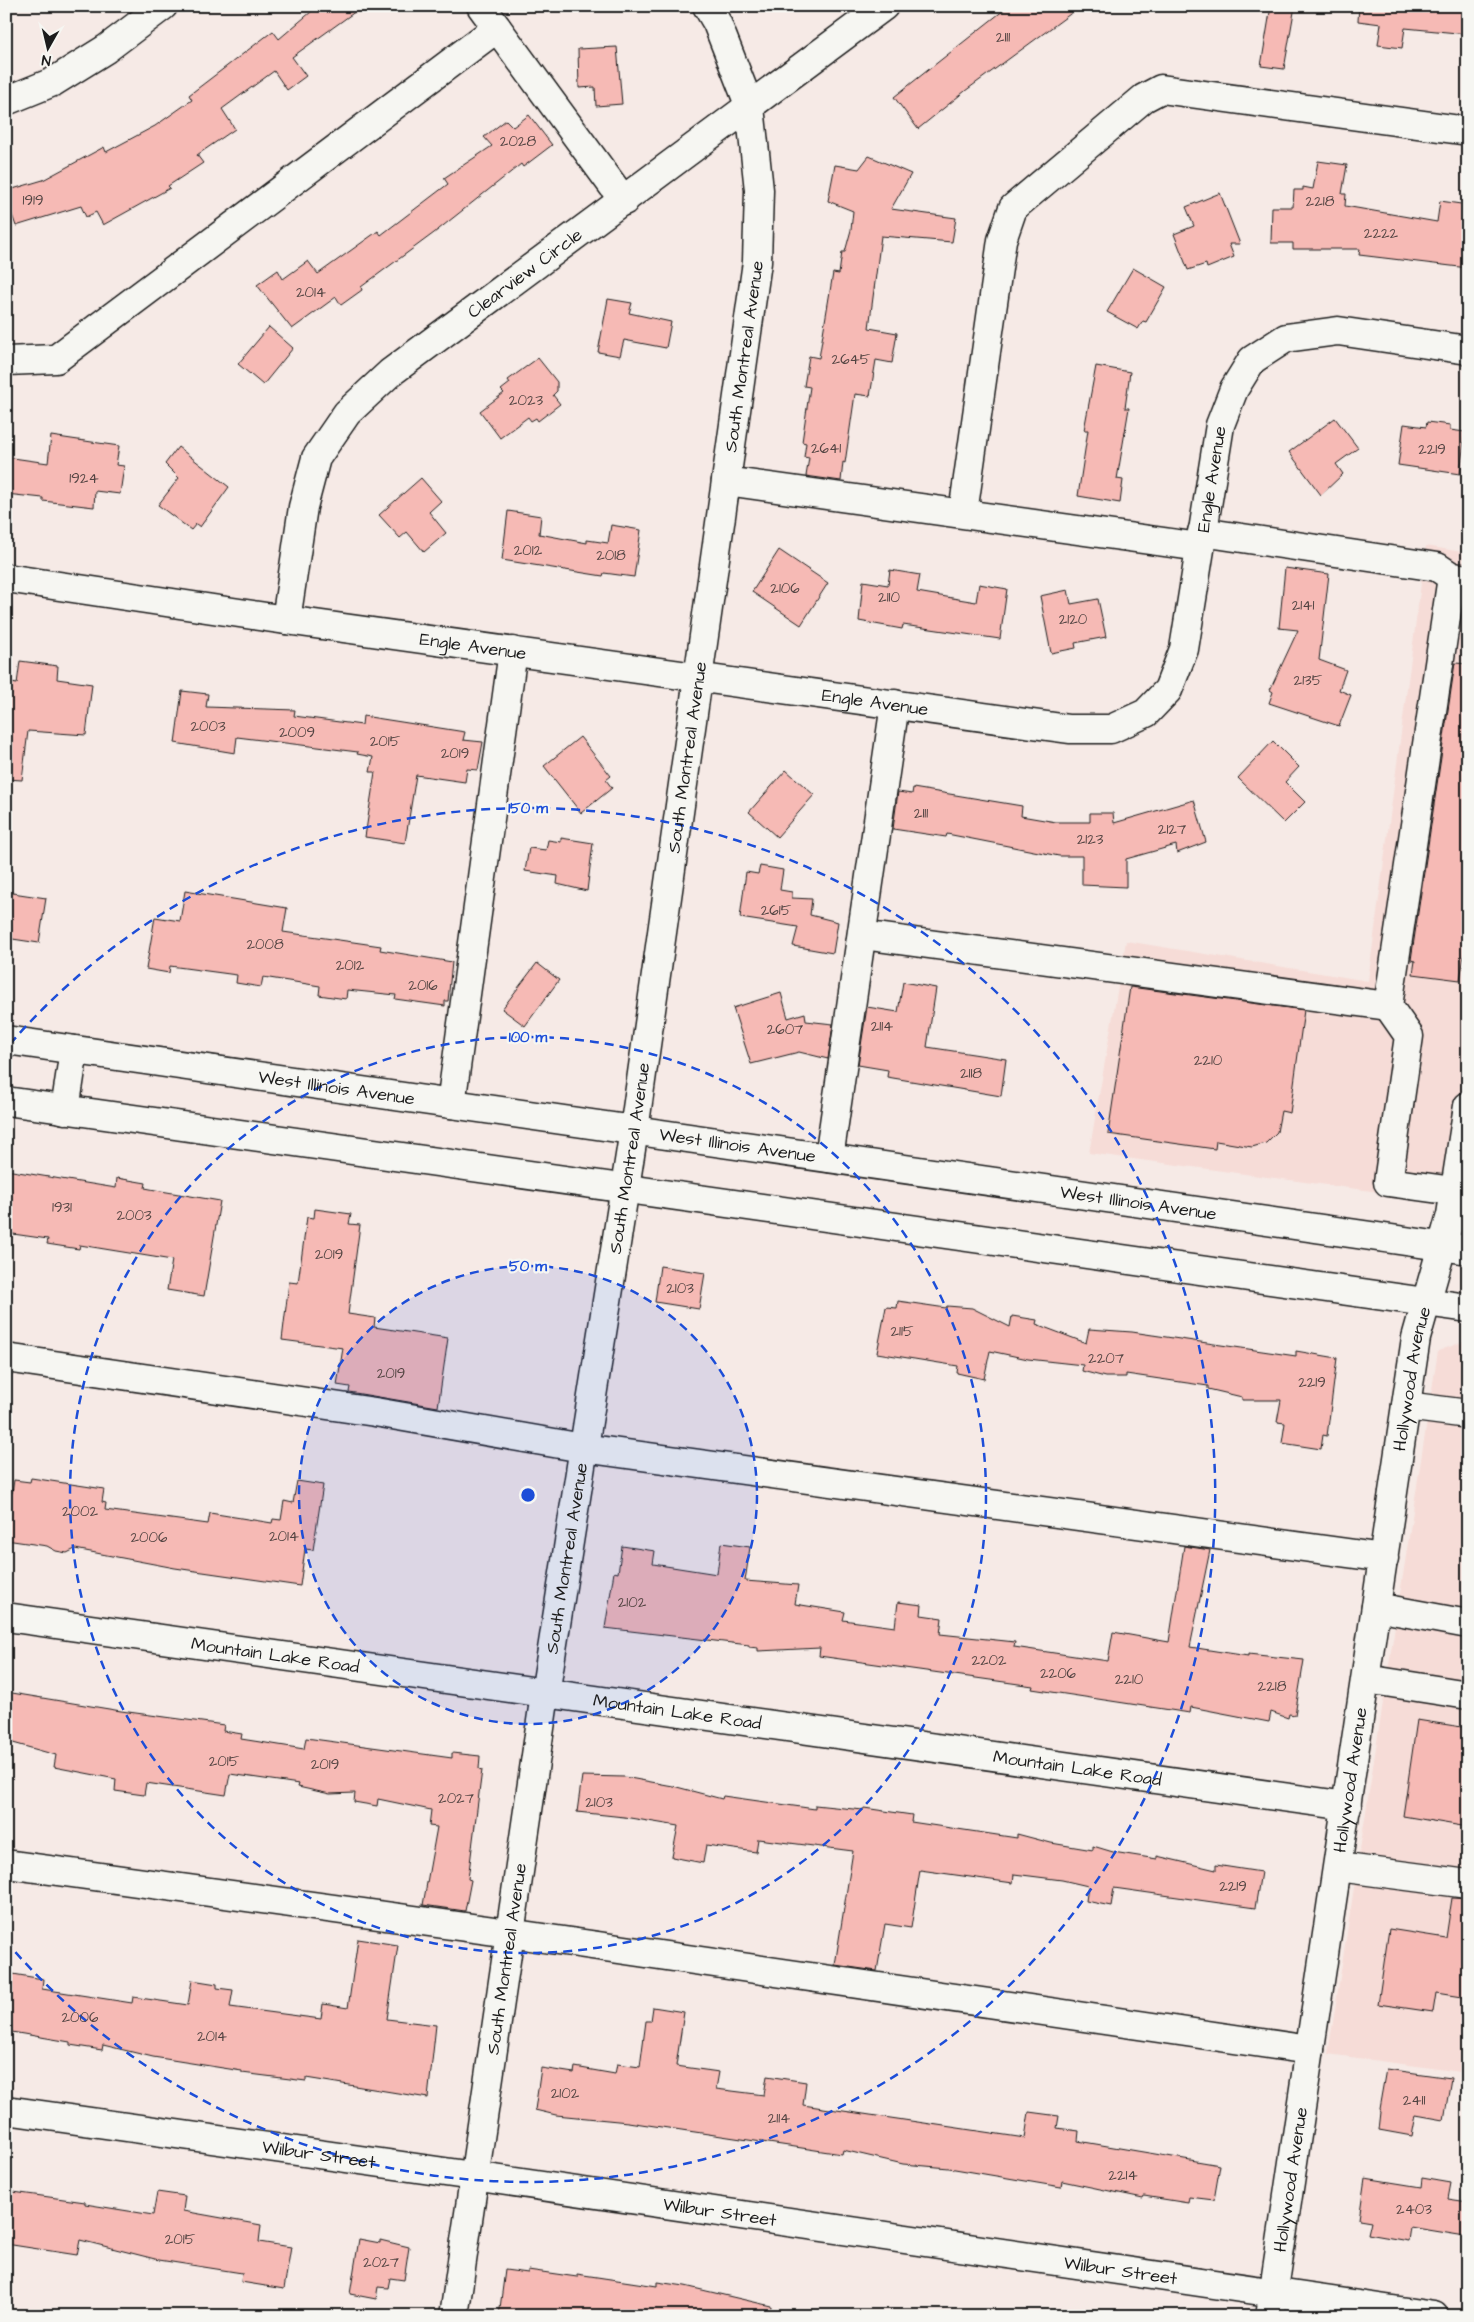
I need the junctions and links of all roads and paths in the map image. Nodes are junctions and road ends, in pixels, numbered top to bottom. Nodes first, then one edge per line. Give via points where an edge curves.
1 (163, 6) edge
2 (480, 6) edge
3 (707, 6) edge
4 (884, 6) edge
5 (497, 28) junction
6 (6, 101) edge
7 (750, 107) junction
8 (1468, 131) edge
9 (624, 201) junction
10 (1468, 350) edge
11 (6, 361) edge
12 (726, 481) junction
13 (963, 513) junction
14 (1201, 540) junction
15 (6, 578) edge
16 (1460, 578) edge
17 (286, 620) junction
18 (513, 651) junction
19 (698, 677) junction
20 (895, 704) junction
21 (862, 935) junction
22 (1388, 1006) junction
23 (6, 1040) edge
24 (74, 1050) junction
25 (6, 1101) edge
26 (451, 1104) junction
27 (1468, 1106) edge
28 (65, 1110) junction
29 (634, 1130) junction
30 (829, 1158) junction
31 (625, 1189) junction
32 (1461, 1192) edge
33 (1441, 1247) junction
34 (1468, 1250) edge
35 (1426, 1302) junction
36 (1468, 1308) edge
37 (6, 1358) edge
38 (1406, 1406) junction
39 (1468, 1414) edge
40 (584, 1448) junction
41 (1384, 1558) junction
42 (1376, 1607) junction
43 (6, 1617) edge
44 (1468, 1624) edge
45 (1366, 1680) junction
46 (545, 1694) junction
47 (1468, 1695) edge
48 (1347, 1806) junction
49 (6, 1864) edge
50 (1338, 1867) junction
51 (1468, 1884) edge
52 (509, 1933) junction
53 (1310, 2050) junction
54 (6, 2110) edge
55 (472, 2176) junction
56 (1272, 2304) edge
57 (454, 2316) edge
58 (1434, 2316) edge

1 - 6 street via 106,49 53,82
2 - 5 street
3 - 7 street, South Montreal Avenue via 717,23
4 - 7 street, Clearview Circle
5 - 9 street
5 - 11 street via 56,359
7 - 9 street, Clearview Circle
7 - 12 street, South Montreal Avenue via 760,190 757,262
8 - 13 street via 1161,89 1144,98 1013,208 1002,240
9 - 17 street, Clearview Circle via 390,373 347,413 316,458 303,507
10 - 14 street, Engle Avenue via 1338,331 1286,338 1252,360 1234,389 1220,425
12 - 13 street
12 - 19 street, South Montreal Avenue
13 - 14 street
14 - 16 street via 1438,567
14 - 20 street, Engle Avenue via 1184,649 1168,690 1146,713 1111,729 1069,729
15 - 17 street, Engle Avenue
16 - 22 street
17 - 18 street, Engle Avenue
18 - 19 street, Engle Avenue
18 - 26 street
19 - 20 street, Engle Avenue
19 - 29 street, South Montreal Avenue
20 - 21 street
21 - 22 street
21 - 30 street
22 - 32 street via 1409,1036 1388,1182
23 - 24 street, West Illinois Avenue
24 - 26 street, West Illinois Avenue
24 - 28 street
25 - 28 street
26 - 29 street, West Illinois Avenue
27 - 32 street, Hollywood Avenue
28 - 31 street
29 - 30 street, West Illinois Avenue
29 - 31 street, South Montreal Avenue
30 - 33 street, West Illinois Avenue
31 - 35 street
31 - 40 street, South Montreal Avenue
32 - 33 street, Hollywood Avenue
33 - 34 street, West Illinois Avenue
33 - 35 street, Hollywood Avenue
35 - 36 street
35 - 38 street, Hollywood Avenue via 1416,1338
37 - 40 street via 375,1412
38 - 39 street
38 - 41 street, Hollywood Avenue
40 - 41 street
40 - 46 street, South Montreal Avenue
41 - 42 street, Hollywood Avenue
42 - 44 street
42 - 45 street, Hollywood Avenue
43 - 46 street, Mountain Lake Road
45 - 47 street
45 - 48 street, Hollywood Avenue
46 - 48 street, Mountain Lake Road
46 - 52 street, South Montreal Avenue
48 - 50 street, Hollywood Avenue
49 - 52 street
50 - 51 street
50 - 53 street, Hollywood Avenue
52 - 53 street
52 - 55 street, South Montreal Avenue
53 - 56 street, Hollywood Avenue
54 - 55 street, Wilbur Street
55 - 56 street, Wilbur Street
55 - 57 street, South Montreal Avenue
56 - 58 street, Wilbur Street

